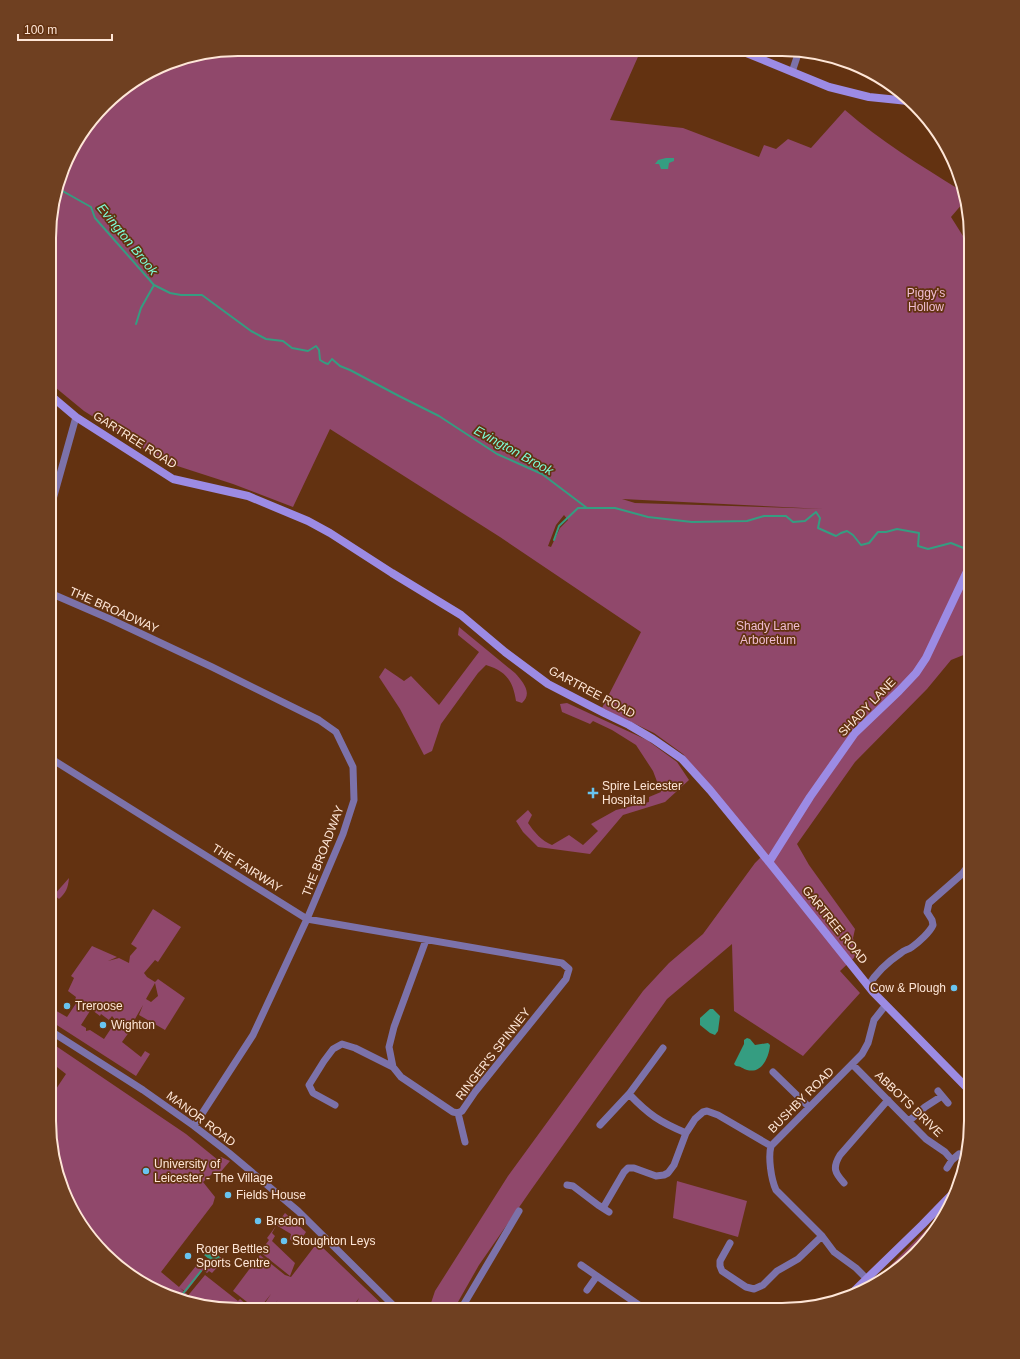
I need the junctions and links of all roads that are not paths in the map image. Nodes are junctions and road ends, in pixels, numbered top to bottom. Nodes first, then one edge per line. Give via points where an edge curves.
1 (753, 56) edge
2 (797, 57) edge
3 (792, 72) junction
4 (901, 100) edge
5 (56, 401) edge
6 (76, 417) junction
7 (56, 489) edge
8 (964, 578) edge
9 (56, 596) edge
10 (56, 762) edge
11 (769, 862) junction
12 (964, 869) edge
13 (307, 919) junction
14 (426, 940) junction
15 (569, 969) joint
16 (868, 986) junction
17 (885, 1006) junction
18 (56, 1034) edge
19 (663, 1048) dead end
20 (852, 1064) junction
21 (779, 1066) dead end
22 (392, 1067) junction
23 (964, 1085) edge
24 (629, 1094) junction
25 (888, 1100) junction
26 (948, 1103) dead end
27 (335, 1105) dead end
28 (809, 1107) junction
29 (458, 1113) junction
30 (909, 1121) junction
31 (600, 1125) dead end
32 (194, 1126) junction
33 (686, 1133) junction
34 (465, 1142) dead end
35 (771, 1146) junction
36 (959, 1154) dead end
37 (952, 1160) junction
38 (947, 1168) dead end
39 (844, 1183) dead end
40 (567, 1185) dead end
41 (946, 1201) edge
42 (519, 1211) dead end
43 (822, 1236) junction
44 (730, 1243) dead end
45 (581, 1264) dead end
46 (597, 1276) junction
47 (867, 1279) junction
48 (861, 1285) edge
49 (587, 1290) dead end
50 (391, 1303) edge
51 (465, 1303) edge
52 (636, 1303) edge

1 - 3 main road
2 - 3 street
3 - 4 main road via 848,92
5 - 6 main road, GARTREE ROAD
6 - 7 street
6 - 11 main road, GARTREE ROAD via 173,479 248,496 308,521 461,615 548,684 630,724 682,759
8 - 11 main road, SHADY LANE via 916,674 854,733
9 - 13 street, THE BROADWAY via 212,667 319,720 336,732 353,767 354,800 343,834
10 - 13 street, THE FAIRWAY
11 - 16 main road, GARTREE ROAD
12 - 16 street via 962,874 929,903 927,912 933,925 930,930 913,947 900,953 883,967
13 - 14 street, THE FAIRWAY
13 - 32 street, THE BROADWAY via 253,1035
14 - 15 street, THE FAIRWAY via 562,963
14 - 22 street via 394,1027 389,1047
15 - 29 street, RINGER'S SPINNEY via 566,979
16 - 17 main road, GARTREE ROAD
17 - 20 street, BUSHBY ROAD via 874,1020 865,1049
17 - 23 main road, GARTREE ROAD
18 - 32 street, MANOR ROAD
19 - 24 street
20 - 25 street, ABBOTS DRIVE
20 - 28 street, BUSHBY ROAD
21 - 28 street via 772,1073
22 - 27 street, RINGER'S SPINNEY via 342,1044 333,1049 309,1085 313,1093
22 - 29 street, RINGER'S SPINNEY via 401,1077
24 - 31 street
24 - 33 street via 652,1117
25 - 30 street, ABBOTS DRIVE
25 - 39 street via 837,1160 835,1170
26 - 30 street via 940,1093
28 - 35 street, BUSHBY ROAD
29 - 34 street
30 - 37 street, ABBOTS DRIVE
32 - 50 street, MANOR ROAD via 298,1211
33 - 35 street via 698,1115 707,1111
33 - 40 street via 674,1165 668,1173 656,1176 628,1168 606,1210 573,1186
35 - 43 street, BUSHBY ROAD via 770,1160 776,1190
36 - 37 street
37 - 38 street
41 - 47 main road
42 - 51 street
43 - 44 street via 798,1259 754,1289 746,1287 720,1269 720,1261
43 - 47 street, BUSHBY ROAD via 837,1255
45 - 46 street
46 - 49 street
46 - 52 street
47 - 48 main road

